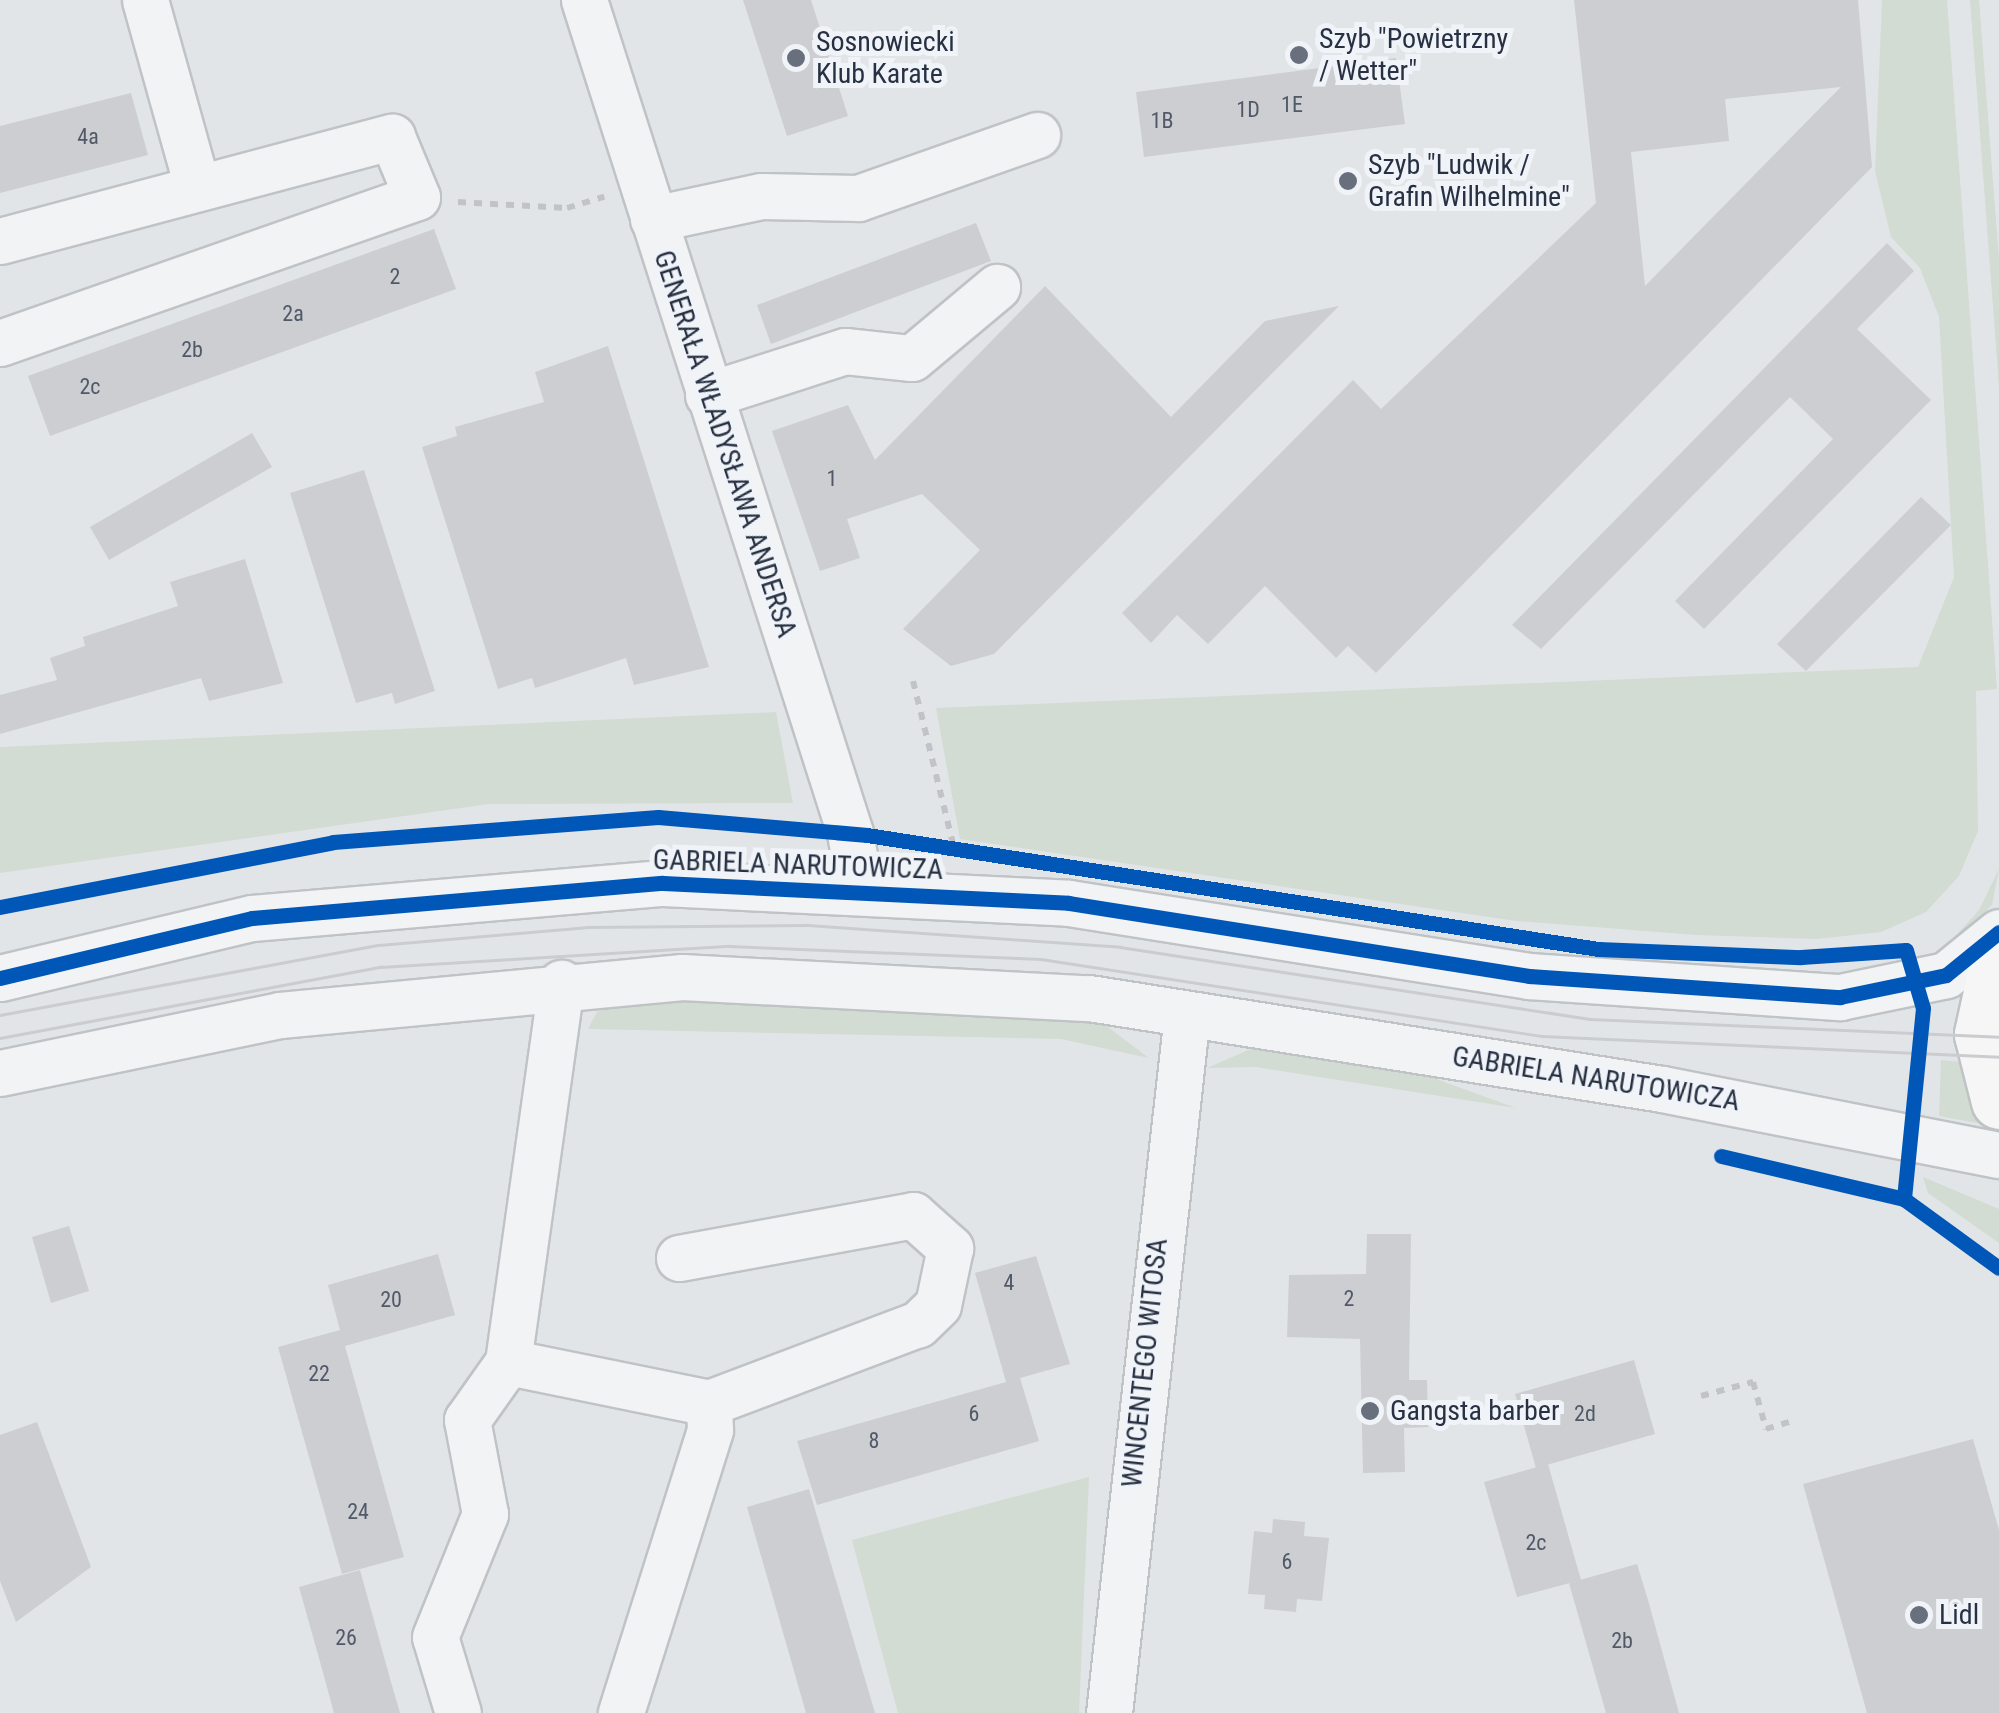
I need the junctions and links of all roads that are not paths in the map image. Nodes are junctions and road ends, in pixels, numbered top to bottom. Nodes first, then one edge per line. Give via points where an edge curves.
1 (145, 0) edge
2 (584, 0) edge
3 (1037, 135) dead end
4 (197, 186) junction
5 (653, 219) junction
6 (0, 240) edge
7 (998, 287) dead end
8 (0, 342) edge
9 (708, 395) junction
10 (860, 890) junction
11 (1999, 932) edge
12 (1999, 956) edge
13 (0, 978) edge
14 (561, 983) junction
15 (1187, 1014) junction
16 (0, 1073) edge
17 (1999, 1101) edge
18 (1999, 1155) edge
19 (678, 1258) dead end
20 (508, 1362) junction
21 (709, 1403) junction
22 (458, 1713) edge
23 (621, 1713) edge
24 (1110, 1713) edge

1 - 4 street
2 - 5 street, GENERAŁA WŁADYSŁAWA ANDERSA
3 - 5 street via 858,198 761,196
4 - 6 street
4 - 8 street via 392,137 417,196
5 - 9 street, GENERAŁA WŁADYSŁAWA ANDERSA
7 - 9 street via 912,358 846,351
9 - 10 street, GENERAŁA WŁADYSŁAWA ANDERSA via 850,833
10 - 11 street, GABRIELA NARUTOWICZA via 1070,904 1529,976 1840,997 1946,975
10 - 13 street, GABRIELA NARUTOWICZA via 663,882 463,893 252,918
12 - 17 main road via 1982,1034
14 - 15 street, GABRIELA NARUTOWICZA via 721,979 1088,998
14 - 16 street, GABRIELA NARUTOWICZA via 280,1015
14 - 20 street
15 - 18 street, GABRIELA NARUTOWICZA via 1662,1089
15 - 24 street, WINCENTEGO WITOSA
19 - 21 street via 913,1215 950,1248 938,1305 918,1324
20 - 21 street
20 - 22 street via 467,1420 485,1514 435,1637
21 - 23 street via 710,1430

